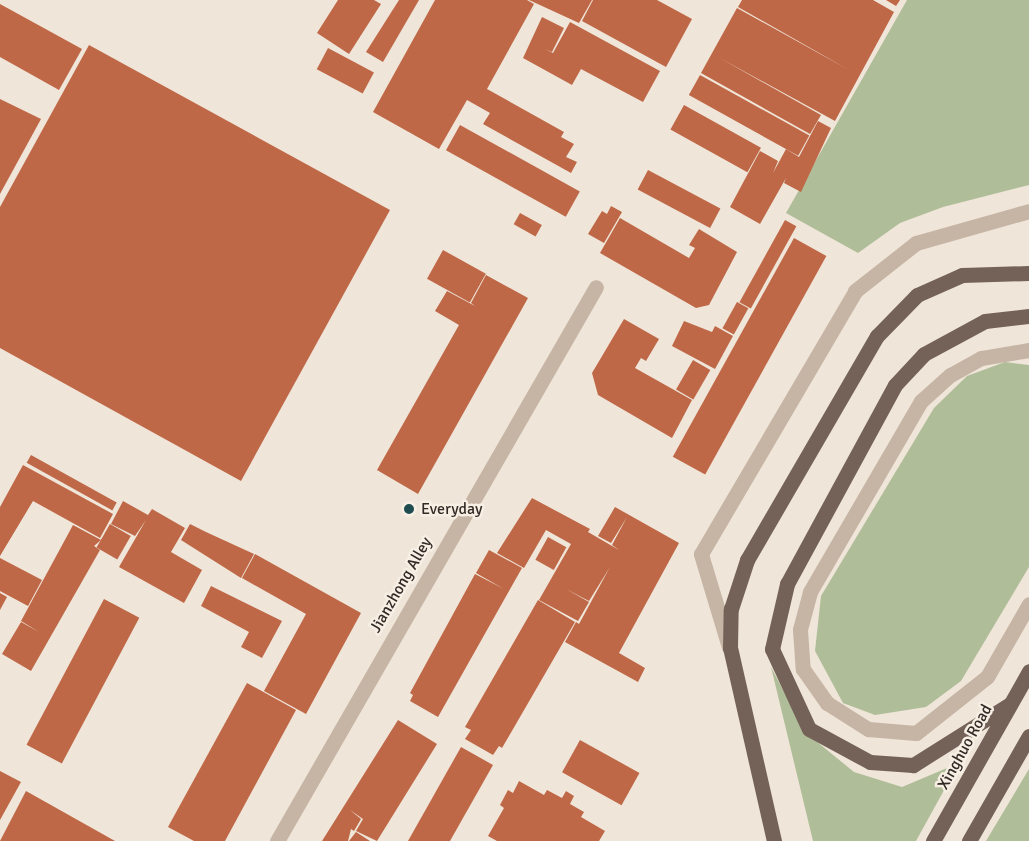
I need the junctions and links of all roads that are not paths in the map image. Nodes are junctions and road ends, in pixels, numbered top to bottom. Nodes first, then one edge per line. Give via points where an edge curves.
1 (1029, 211) edge
2 (1029, 273) edge
3 (596, 287) dead end
4 (1029, 316) edge
5 (1029, 350) edge
6 (1029, 604) edge
7 (730, 648) junction
8 (1029, 671) edge
9 (1010, 704) junction
10 (1029, 736) edge
11 (277, 841) edge
12 (774, 841) edge
13 (933, 841) edge
14 (969, 841) edge

1 - 7 street via 916,243 855,291 701,554
2 - 7 main road via 962,275 917,295 877,336 747,560 731,609
3 - 11 street, Jianzhong Alley
4 - 9 main road via 985,321 924,354 895,385 787,584 772,649 809,729 870,762 914,765
5 - 6 street via 981,358 950,375 921,401 810,592 800,630 803,669 827,703 868,729 916,733 987,677
7 - 12 main road
8 - 9 main road, Xinghuo Road
9 - 13 main road, Xinghuo Road
10 - 14 main road

